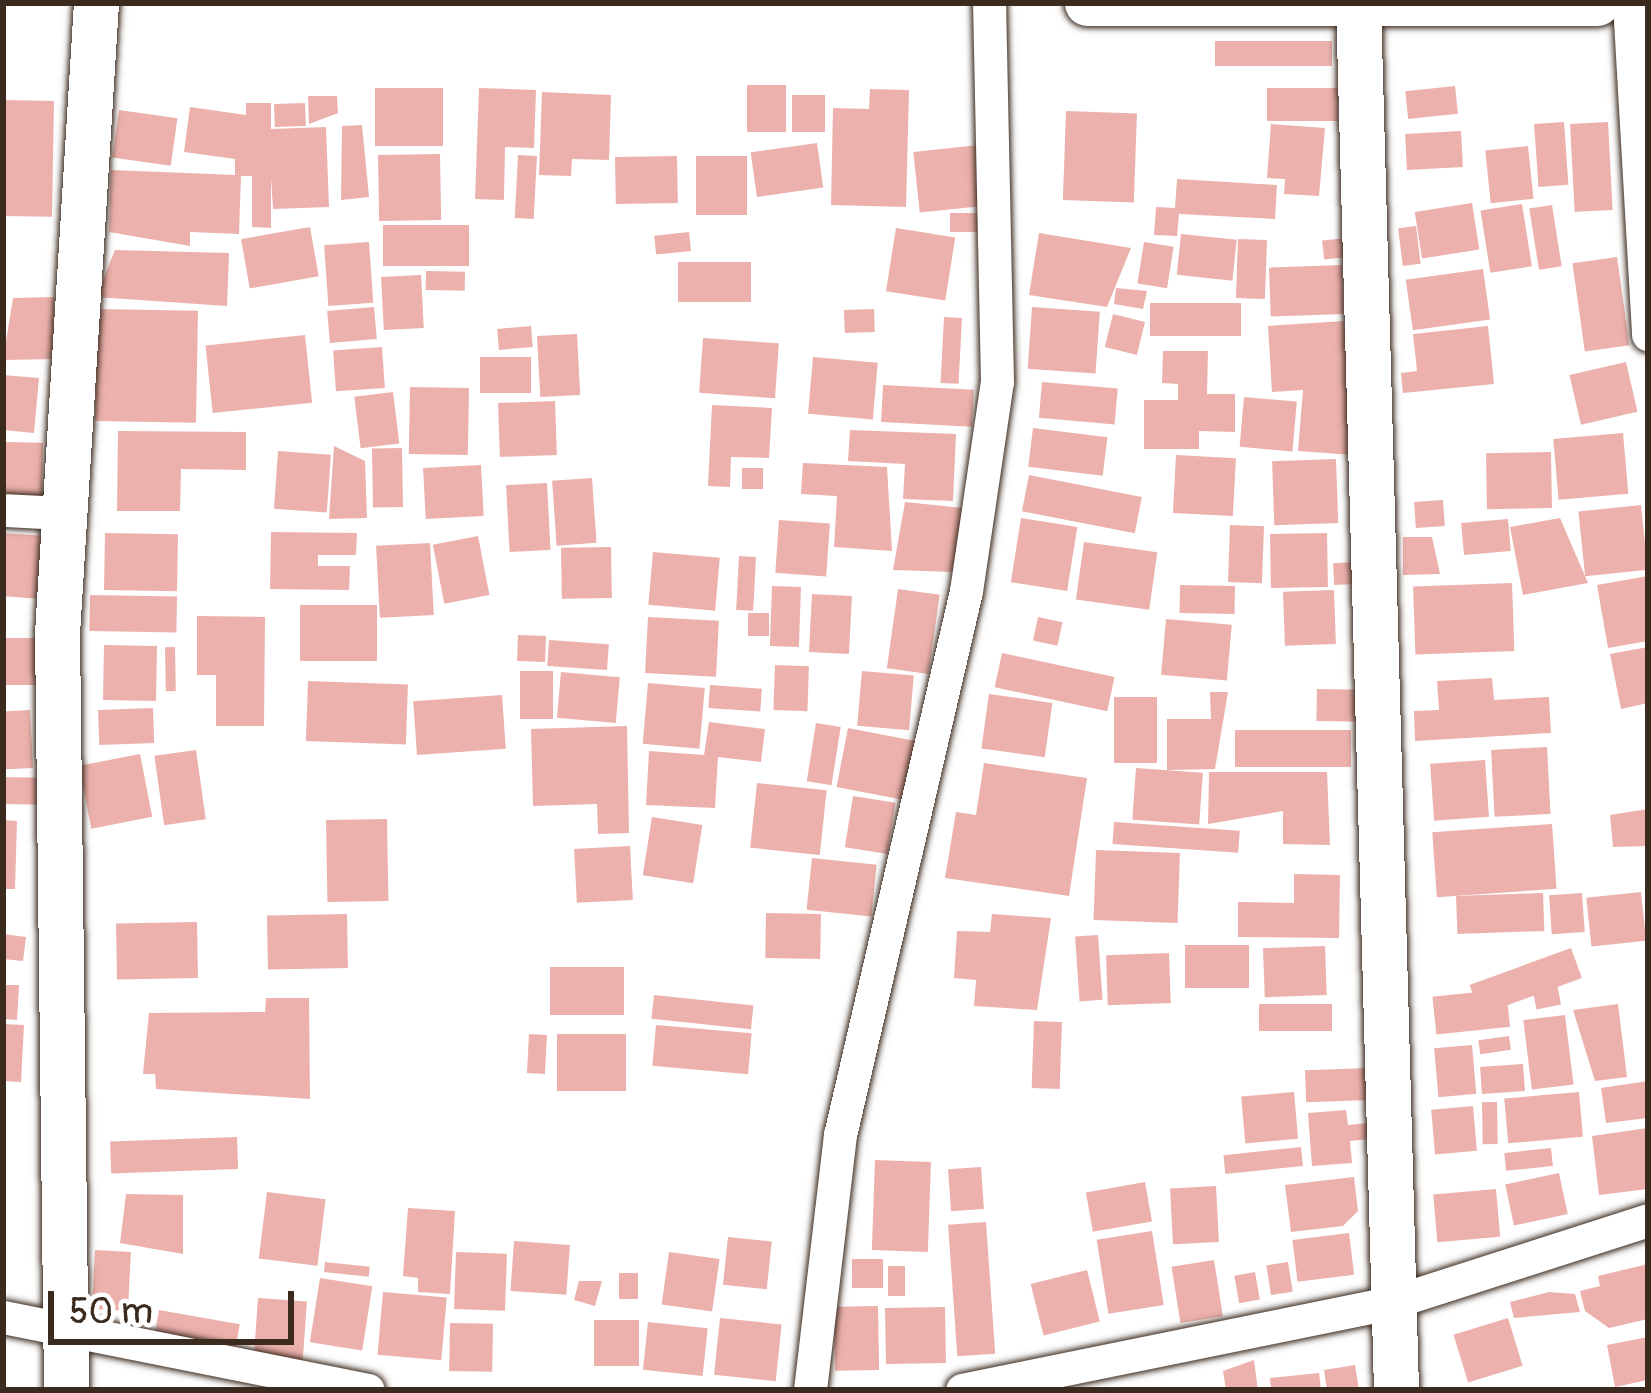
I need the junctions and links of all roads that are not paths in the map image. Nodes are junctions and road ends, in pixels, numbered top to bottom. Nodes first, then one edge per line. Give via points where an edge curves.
1 (96, 3) edge
2 (989, 3) edge
3 (1087, 3) edge
4 (1597, 3) edge
5 (1630, 3) edge
6 (1358, 6) edge
7 (1648, 334) edge
8 (3, 510) edge
9 (60, 513) junction
10 (1648, 1220) edge
11 (1393, 1302) junction
12 (3, 1317) edge
13 (64, 1331) junction
14 (66, 1390) edge
15 (368, 1390) edge
16 (810, 1390) edge
17 (962, 1390) edge
18 (1396, 1390) edge

1 - 9 street
2 - 16 street via 997,382 966,591 840,1135
3 - 6 street
4 - 6 street
5 - 7 street
6 - 11 street
8 - 9 street
9 - 13 street
10 - 11 street
11 - 17 street
11 - 18 street
12 - 13 street
13 - 14 street
13 - 15 street

